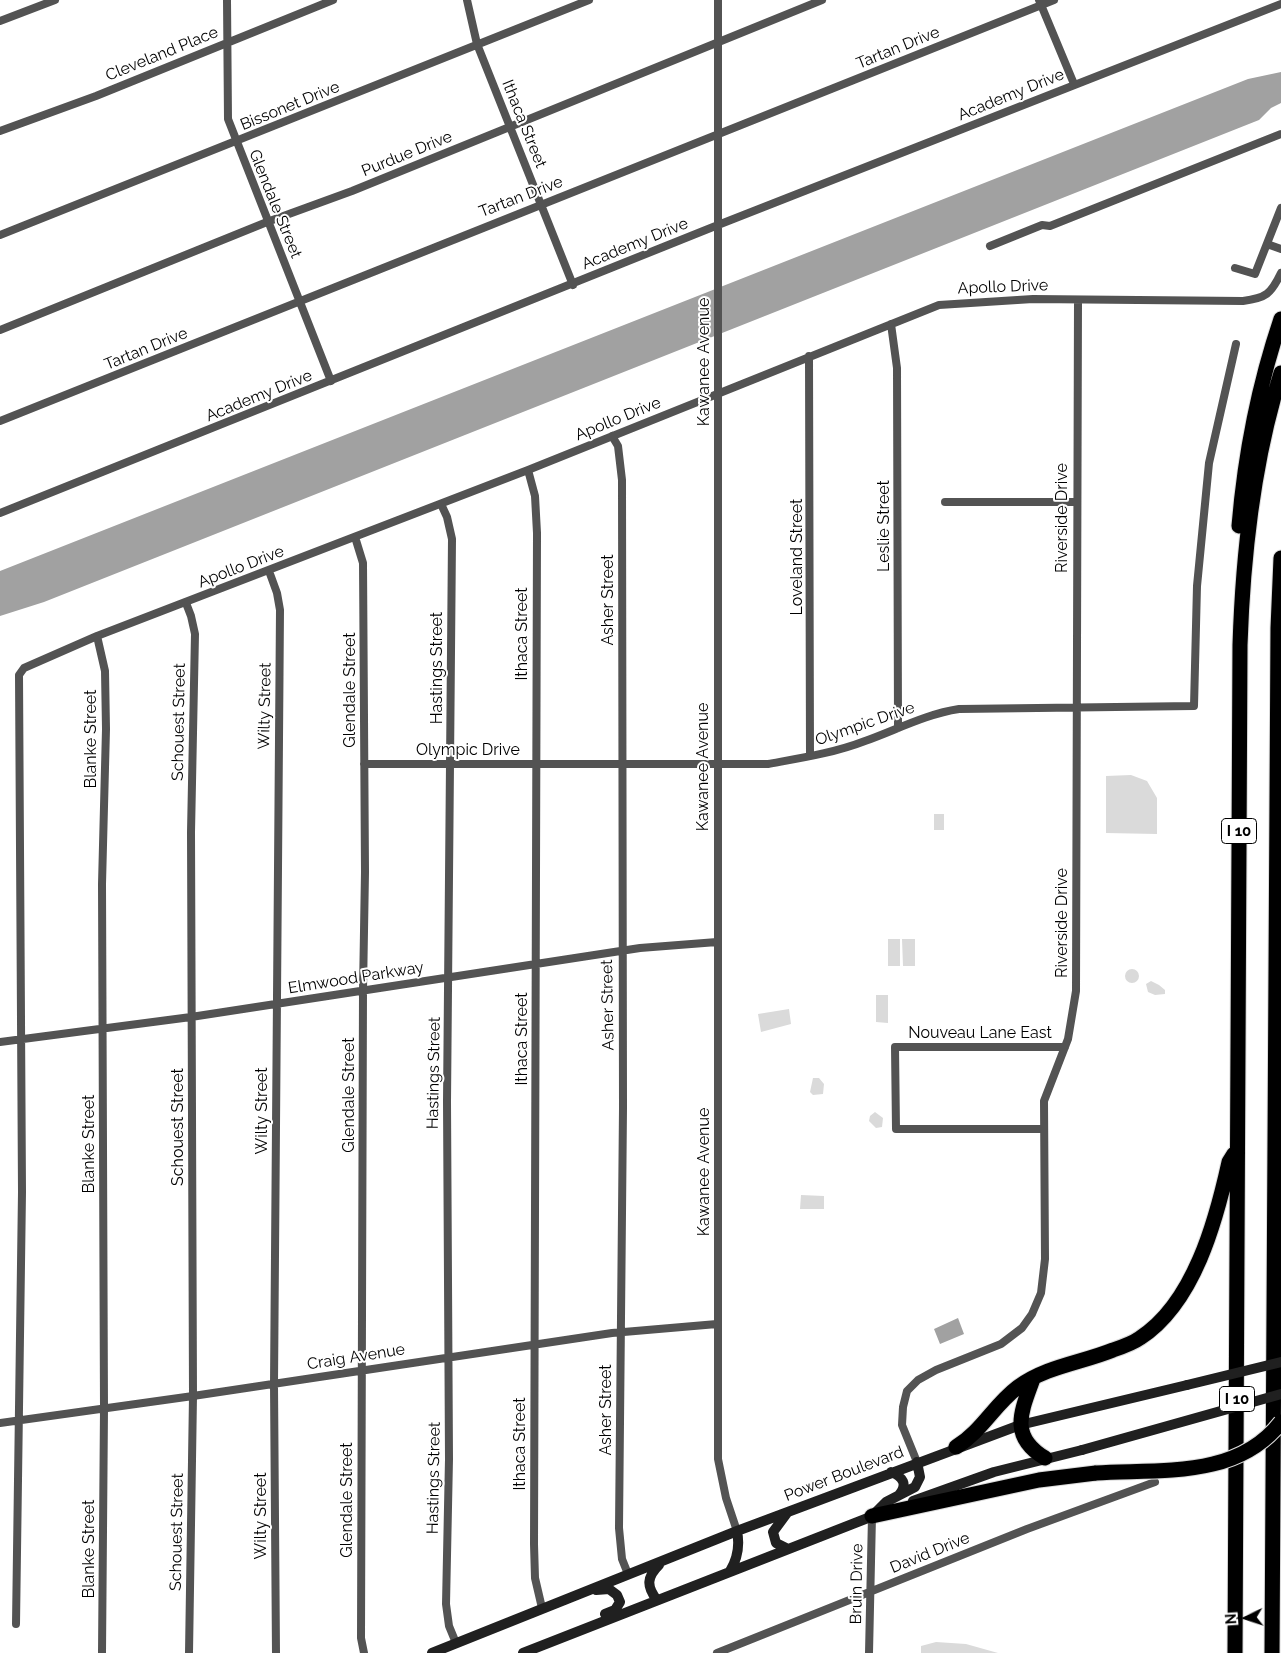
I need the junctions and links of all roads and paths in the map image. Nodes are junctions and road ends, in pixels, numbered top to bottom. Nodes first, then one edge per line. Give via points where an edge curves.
1 (55, 0) edge
2 (227, 0) edge
3 (333, 0) edge
4 (467, 0) edge
5 (589, 0) edge
6 (718, 0) edge
7 (822, 0) edge
8 (1054, 0) edge
9 (1040, 3) edge
10 (1281, 4) edge
11 (0, 21) edge
12 (718, 42) junction
13 (228, 43) junction
14 (477, 44) junction
15 (1074, 84) junction
16 (511, 127) junction
17 (0, 131) edge
18 (718, 134) junction
19 (1281, 134) edge
20 (236, 142) junction
21 (541, 204) junction
22 (1281, 208) edge
23 (267, 222) junction
24 (718, 225) junction
25 (0, 234) edge
26 (1267, 244) junction
27 (990, 246) dead end
28 (1281, 249) edge
29 (1235, 268) dead end
30 (1281, 273) edge
31 (573, 284) junction
32 (1078, 300) junction
33 (300, 303) junction
34 (1281, 319) edge
35 (891, 324) junction
36 (0, 330) edge
37 (1236, 344) dead end
38 (810, 356) junction
39 (1281, 374) edge
40 (331, 382) junction
41 (717, 394) junction
42 (0, 421) edge
43 (612, 436) junction
44 (528, 470) junction
45 (945, 502) dead end
46 (1076, 502) junction
47 (441, 504) junction
48 (0, 512) edge
49 (355, 537) junction
50 (1281, 558) edge
51 (269, 571) junction
52 (186, 603) junction
53 (97, 636) junction
54 (1240, 645) junction
55 (1076, 707) junction
56 (898, 728) junction
57 (1277, 752) junction
58 (810, 756) junction
59 (364, 764) junction
60 (450, 764) junction
61 (535, 764) junction
62 (622, 764) junction
63 (716, 765) junction
64 (1281, 824) edge
65 (717, 942) junction
66 (621, 951) junction
67 (536, 963) junction
68 (450, 977) junction
69 (363, 990) junction
70 (276, 1005) junction
71 (190, 1017) junction
72 (102, 1029) junction
73 (21, 1039) junction
74 (0, 1042) edge
75 (1065, 1047) junction
76 (1044, 1129) junction
77 (1238, 1146) junction
78 (717, 1324) junction
79 (620, 1332) junction
80 (534, 1344) junction
81 (448, 1357) junction
82 (1281, 1362) edge
83 (361, 1370) junction
84 (1033, 1379) junction
85 (274, 1384) junction
86 (1281, 1394) edge
87 (193, 1396) junction
88 (104, 1409) junction
89 (18, 1420) junction
90 (1281, 1422) edge
91 (0, 1423) edge
92 (1020, 1425) junction
93 (956, 1447) junction
94 (1045, 1458) junction
95 (917, 1462) junction
96 (892, 1472) junction
97 (1155, 1482) dead end
98 (899, 1495) junction
99 (790, 1511) junction
100 (872, 1516) junction
101 (737, 1531) junction
102 (786, 1548) junction
103 (663, 1560) junction
104 (730, 1571) junction
105 (628, 1574) junction
106 (590, 1590) junction
107 (871, 1592) junction
108 (657, 1600) junction
109 (542, 1608) junction
110 (16, 1624) dead end
111 (594, 1625) junction
112 (456, 1643) junction
113 (102, 1653) edge
114 (189, 1653) edge
115 (276, 1653) edge
116 (364, 1653) edge
117 (432, 1653) edge
118 (523, 1653) edge
119 (717, 1653) edge
120 (870, 1653) edge
121 (1236, 1653) edge
122 (1272, 1653) edge

1 - 11 street
2 - 13 street, Glendale Street
3 - 13 street, Cleveland Place
4 - 14 street, Ithaca Street
5 - 14 street, Bissonet Drive
6 - 12 street, Kawanee Avenue
7 - 12 street, Purdue Drive
8 - 9 street, Tartan Drive
9 - 15 street
9 - 18 street, Tartan Drive
10 - 15 street, Academy Drive
12 - 16 street, Purdue Drive
12 - 18 street, Kawanee Avenue
13 - 17 street, Cleveland Place
13 - 20 street, Glendale Street via 227,109
14 - 16 street, Ithaca Street
14 - 20 street, Bissonet Drive
15 - 24 street, Academy Drive
16 - 21 street, Ithaca Street
16 - 23 street, Purdue Drive
18 - 21 street, Tartan Drive
18 - 24 street, Kawanee Avenue
19 - 27 street via 1050,226 1042,225
20 - 23 street, Glendale Street
20 - 25 street, Bissonet Drive
21 - 31 street, Ithaca Street
21 - 33 street, Tartan Drive
22 - 26 street
23 - 33 street, Glendale Street
23 - 36 street, Purdue Drive
24 - 31 street, Academy Drive
24 - 41 street, Kawanee Avenue
26 - 28 street
26 - 29 street via 1255,274
30 - 32 street, Apollo Drive via 1274,290 1260,299
31 - 40 street, Academy Drive
32 - 35 street, Apollo Drive via 948,303
32 - 46 street, Riverside Drive
33 - 40 street, Glendale Street
33 - 42 street, Tartan Drive
34 - 54 highway via 1253,417 1244,467 1236,562
35 - 38 street, Apollo Drive
35 - 56 street, Leslie Street via 897,368
37 - 55 street, Olympic Drive via 1210,463 1197,586 1194,706
38 - 41 street, Apollo Drive
38 - 58 street, Loveland Street
39 - 54 highway, I 10 via 1252,499 1244,564
40 - 48 street, Academy Drive
41 - 43 street, Apollo Drive
41 - 63 street, Kawanee Avenue
43 - 44 street, Apollo Drive
43 - 62 street, Asher Street via 618,446 622,480
44 - 47 street, Apollo Drive
44 - 61 street, Ithaca Street via 535,496 537,533
45 - 46 street
46 - 55 street, Riverside Drive
47 - 49 street, Apollo Drive
47 - 60 street, Hastings Street via 452,539
49 - 51 street, Apollo Drive
49 - 59 street, Glendale Street via 363,563
50 - 57 highway, I 10
51 - 52 street, Apollo Drive
51 - 70 street, Wilty Street via 280,610
52 - 53 street, Apollo Drive
52 - 71 street, Schouest Street via 195,634
53 - 72 street, Blanke Street via 105,671 106,729
53 - 73 street, Apollo Drive via 24,668 19,675
54 - 77 highway, I 10
55 - 56 street, Olympic Drive via 959,709 943,711
55 - 75 street, Riverside Drive via 1076,991
56 - 58 street, Olympic Drive via 864,742
57 - 64 highway
57 - 122 highway, I 10
58 - 63 street, Olympic Drive via 768,764
59 - 60 street, Olympic Drive
59 - 69 street, Glendale Street
60 - 61 street, Olympic Drive
60 - 68 street, Hastings Street
61 - 62 street, Olympic Drive
61 - 67 street, Ithaca Street
62 - 63 street, Olympic Drive
62 - 66 street, Asher Street
63 - 65 street, Kawanee Avenue
65 - 66 street, Elmwood Parkway
65 - 78 street, Kawanee Avenue
66 - 67 street, Elmwood Parkway
66 - 79 street, Asher Street
67 - 68 street, Elmwood Parkway
67 - 80 street, Ithaca Street
68 - 69 street, Elmwood Parkway
68 - 81 street, Hastings Street
69 - 70 street, Elmwood Parkway
69 - 83 street, Glendale Street
70 - 71 street, Elmwood Parkway
70 - 85 street, Wilty Street
71 - 72 street, Elmwood Parkway
71 - 87 street, Schouest Street
72 - 73 street, Elmwood Parkway
72 - 88 street, Blanke Street
73 - 74 street, Elmwood Parkway
73 - 89 street
75 - 76 street, Riverside Drive via 1044,1101
75 - 76 street, Nouveau Lane East via 895,1046 896,1128
76 - 95 street, Riverside Drive via 1044,1266 1041,1293 1022,1328 1001,1344 936,1370 907,1391 902,1425
77 - 84 highway via 1229,1162 1210,1235 1192,1275 1168,1312 1140,1338 1112,1351 1056,1367
77 - 121 highway, I 10
78 - 79 street, Craig Avenue
78 - 101 street, Kawanee Avenue via 718,1459
79 - 80 street, Craig Avenue
79 - 105 street, Asher Street via 619,1528 622,1559
80 - 81 street, Craig Avenue
80 - 109 street, Ithaca Street via 535,1578
81 - 83 street, Craig Avenue
81 - 112 street, Hastings Street via 446,1604 449,1626
82 - 92 main road, Power Boulevard, bridge
83 - 85 street, Craig Avenue
83 - 116 street, Glendale Street via 361,1638
84 - 92 highway via 1020,1414
84 - 93 highway via 1018,1387 973,1436
85 - 87 street, Craig Avenue
85 - 115 street, Wilty Street
86 - 94 main road, bridge
87 - 88 street, Craig Avenue
87 - 114 street, Schouest Street
88 - 89 street, Craig Avenue
88 - 113 street, Blanke Street
89 - 91 street, Craig Avenue
89 - 110 street
90 - 100 highway, bridge via 1264,1440 1228,1461 1206,1467 1096,1473 1039,1480
92 - 93 main road, Power Boulevard
92 - 94 highway via 1027,1443
93 - 95 main road, Power Boulevard
94 - 100 main road via 994,1472
95 - 96 main road, Power Boulevard
95 - 98 main road via 918,1482
96 - 98 main road via 904,1481
96 - 99 main road, Power Boulevard
97 - 107 street, David Drive
98 - 100 main road
99 - 101 main road, Power Boulevard
99 - 102 main road via 773,1532 776,1543
100 - 102 main road
100 - 107 street, Bruin Drive
101 - 103 main road, Power Boulevard
101 - 104 main road via 737,1560
102 - 104 main road
103 - 105 main road, Power Boulevard
103 - 108 main road via 648,1581
104 - 108 main road
105 - 106 main road, Power Boulevard
106 - 109 main road, Power Boulevard
106 - 111 main road via 609,1589 620,1602 615,1610 601,1616
107 - 119 street, David Drive
107 - 120 street, Bruin Drive
108 - 111 main road
109 - 112 main road, Power Boulevard
111 - 118 main road
112 - 117 main road, Power Boulevard

